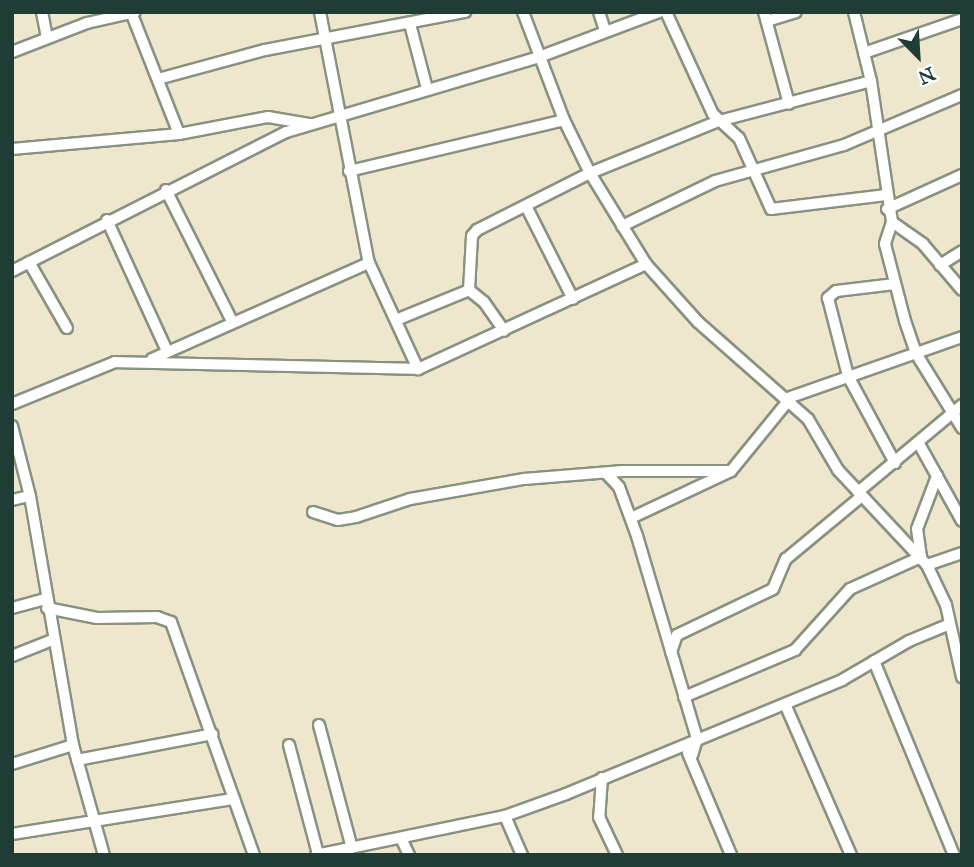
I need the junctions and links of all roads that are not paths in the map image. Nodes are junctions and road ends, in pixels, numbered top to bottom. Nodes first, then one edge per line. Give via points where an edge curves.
1 (42, 12) edge
2 (320, 12) edge
3 (465, 12) edge
4 (523, 12) edge
5 (599, 12) edge
6 (659, 12) edge
7 (666, 12) edge
8 (796, 12) edge
9 (854, 12) edge
10 (133, 13) edge
11 (765, 17) edge
12 (962, 19) edge
13 (410, 24) junction
14 (605, 31) junction
15 (47, 37) junction
16 (323, 40) junction
17 (12, 52) edge
18 (864, 53) junction
19 (538, 57) junction
20 (158, 79) junction
21 (871, 81) junction
22 (427, 89) junction
23 (962, 95) edge
24 (789, 104) junction
25 (337, 115) junction
26 (564, 120) junction
27 (719, 121) junction
28 (310, 124) junction
29 (878, 128) junction
30 (179, 134) junction
31 (13, 146) edge
32 (756, 168) junction
33 (349, 171) junction
34 (590, 173) junction
35 (962, 175) edge
36 (166, 190) junction
37 (886, 195) junction
38 (526, 206) junction
39 (887, 209) junction
40 (107, 220) junction
41 (892, 222) junction
42 (622, 226) junction
43 (962, 251) edge
44 (29, 262) junction
45 (369, 263) junction
46 (646, 264) junction
47 (940, 265) junction
48 (12, 271) edge
49 (895, 284) junction
50 (469, 290) junction
51 (962, 290) edge
52 (573, 299) junction
53 (396, 320) junction
54 (232, 321) junction
55 (67, 328) dead end
56 (504, 331) junction
57 (962, 337) edge
58 (167, 351) junction
59 (917, 355) junction
60 (151, 360) junction
61 (418, 369) junction
62 (848, 376) junction
63 (787, 400) junction
64 (12, 404) edge
65 (962, 405) edge
66 (951, 413) junction
67 (12, 426) edge
68 (962, 428) edge
69 (918, 442) junction
70 (895, 463) junction
71 (732, 471) junction
72 (607, 473) junction
73 (937, 476) junction
74 (860, 494) junction
75 (30, 496) junction
76 (12, 500) edge
77 (313, 512) dead end
78 (631, 518) junction
79 (962, 521) edge
80 (962, 553) edge
81 (924, 561) junction
82 (46, 603) junction
83 (12, 608) edge
84 (950, 624) junction
85 (52, 640) junction
86 (12, 656) edge
87 (671, 660) junction
88 (874, 661) junction
89 (962, 677) edge
90 (684, 697) junction
91 (785, 704) junction
92 (319, 725) dead end
93 (213, 734) junction
94 (697, 739) junction
95 (289, 745) dead end
96 (73, 746) junction
97 (678, 746) junction
98 (692, 755) junction
99 (78, 760) junction
100 (12, 764) edge
101 (603, 778) junction
102 (234, 799) junction
103 (505, 816) junction
104 (94, 821) junction
105 (12, 834) edge
106 (401, 838) junction
107 (352, 848) junction
108 (248, 852) edge
109 (104, 855) edge
110 (317, 855) edge
111 (408, 855) edge
112 (522, 855) edge
113 (617, 855) edge
114 (731, 855) edge
115 (851, 855) edge
116 (954, 855) edge

1 - 15 street
2 - 16 street
3 - 13 street
4 - 19 street
5 - 14 street
6 - 14 street
7 - 27 street
8 - 11 street
9 - 18 street
10 - 15 street
10 - 20 street
11 - 24 street
12 - 18 street
13 - 16 street
13 - 22 street
14 - 19 street
15 - 17 street
16 - 20 street
16 - 25 street
18 - 21 street
19 - 22 street
19 - 26 street
20 - 30 street
21 - 24 street
21 - 29 street
22 - 25 street
23 - 29 street
24 - 27 street
25 - 28 street
25 - 33 street
26 - 33 street
26 - 34 street
27 - 32 street via 739,138
27 - 34 street
28 - 30 street via 268,117
28 - 36 street via 244,150
29 - 32 street via 844,145
29 - 37 street
30 - 31 street
32 - 37 street via 771,209
32 - 42 street via 715,181
33 - 45 street
34 - 38 street
34 - 42 street
35 - 39 street
36 - 40 street
36 - 54 street
37 - 39 street
38 - 50 street via 472,236
38 - 52 street
39 - 41 street
40 - 44 street
40 - 58 street
41 - 47 street via 923,244
41 - 49 street via 885,244
42 - 46 street
43 - 47 street
44 - 48 street
44 - 55 street
45 - 53 street
45 - 54 street
46 - 52 street
46 - 63 street via 698,322
47 - 51 street
49 - 59 street
49 - 62 street via 836,291 828,298 836,345
50 - 53 street
50 - 56 street via 484,302
52 - 56 street
53 - 61 street
54 - 58 street
56 - 61 street
57 - 59 street
58 - 60 street
59 - 62 street
59 - 66 street
60 - 61 street
60 - 64 street via 94,368
62 - 63 street
62 - 70 street
63 - 71 street
63 - 74 street via 808,419 838,470
65 - 66 street
66 - 68 street
66 - 69 street
67 - 75 street
69 - 70 street
69 - 73 street
70 - 74 street
71 - 72 street
71 - 78 street
72 - 77 street via 454,490 338,520
72 - 78 street via 619,487
73 - 79 street
73 - 81 street via 917,529
74 - 81 street
74 - 87 street via 786,559 773,589 677,635
75 - 76 street
75 - 82 street
78 - 87 street
80 - 81 street
81 - 84 street
81 - 90 street via 850,589 795,650
82 - 83 street
82 - 85 street
82 - 93 street via 97,618 157,617 171,622
84 - 88 street
84 - 89 street
85 - 86 street
85 - 96 street
87 - 90 street
88 - 91 street
88 - 116 street
90 - 94 street
91 - 94 street
91 - 115 street
92 - 107 street
93 - 99 street
93 - 102 street
94 - 97 street
94 - 98 street
95 - 110 street
96 - 99 street
96 - 100 street
97 - 98 street
97 - 101 street
98 - 114 street
99 - 104 street
101 - 103 street
101 - 113 street via 599,817
102 - 104 street
102 - 108 street
103 - 106 street
103 - 112 street
104 - 105 street
104 - 109 street
106 - 107 street
106 - 111 street
107 - 110 street

